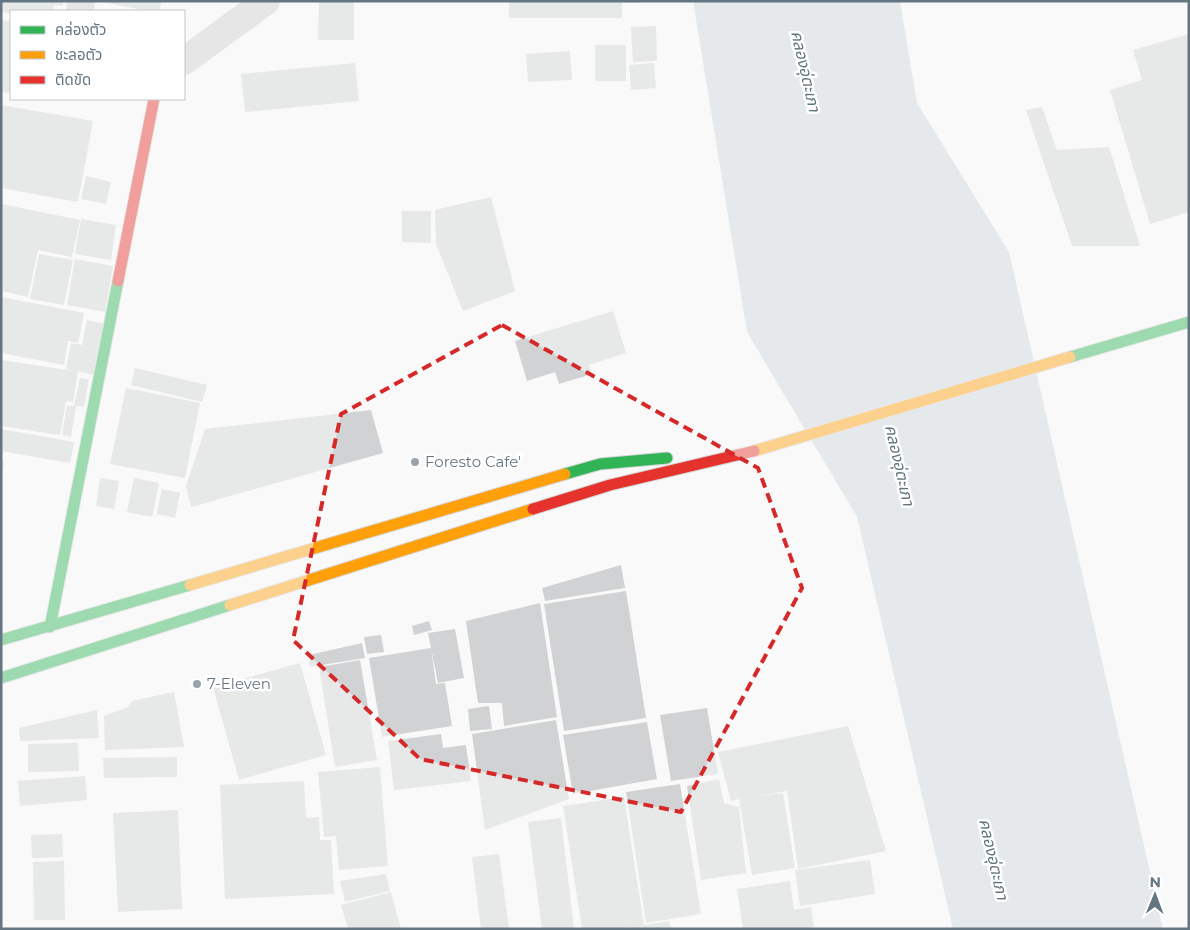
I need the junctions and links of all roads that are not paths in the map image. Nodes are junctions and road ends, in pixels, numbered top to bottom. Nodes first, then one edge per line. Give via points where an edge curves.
1 (266, 1) edge
2 (185, 60) edge
3 (147, 105) edge
4 (1189, 322) edge
5 (755, 451) junction
6 (50, 627) junction
7 (1, 640) edge
8 (1, 678) edge

1 - 2 street
3 - 6 main road
4 - 5 main road
5 - 6 main road via 600,464
5 - 8 main road via 610,485
6 - 7 main road

